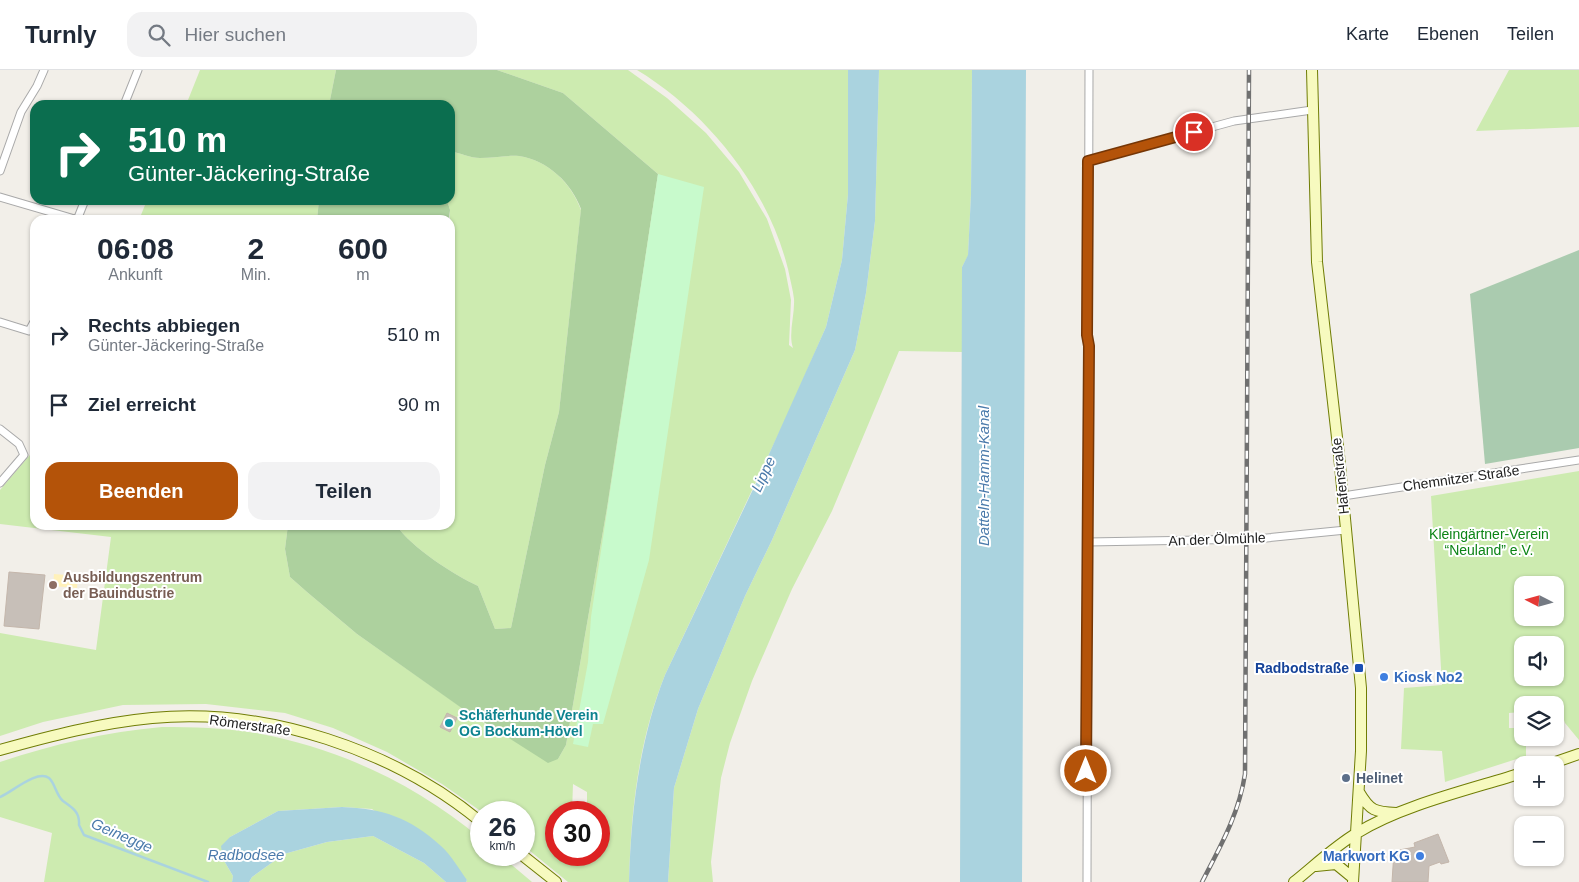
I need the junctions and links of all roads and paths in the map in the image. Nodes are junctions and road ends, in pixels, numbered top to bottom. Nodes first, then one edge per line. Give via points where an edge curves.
1 (44, 70) edge
2 (138, 70) edge
3 (1089, 70) edge
4 (1312, 70) edge
5 (126, 100) edge
6 (1312, 110) junction
7 (1088, 161) junction
8 (0, 172) edge
9 (0, 197) edge
10 (60, 215) edge
11 (0, 322) edge
12 (30, 329) edge
13 (0, 429) edge
14 (1579, 460) edge
15 (0, 483) edge
16 (1343, 496) junction
17 (1346, 530) junction
18 (1088, 542) junction
19 (0, 750) edge
20 (1579, 754) edge
21 (1564, 759) edge
22 (1514, 776) edge
23 (1359, 792) junction
24 (1399, 813) junction
25 (470, 814) edge
26 (1356, 833) junction
27 (535, 865) edge
28 (1312, 867) junction
29 (1353, 880) edge
30 (556, 882) edge
31 (1087, 882) edge
32 (1294, 882) edge

1 - 8 street via 21,112
2 - 5 street
3 - 7 street
4 - 6 main road, Hafenstraße
6 - 7 street via 1234,121
6 - 16 main road, Hafenstraße via 1317,262
7 - 18 street
9 - 10 street
11 - 12 street
13 - 15 street via 19,444 24,455
14 - 16 street, Chemnitzer Straße
16 - 17 main road, Hafenstraße
17 - 18 street, An der Ölmühle via 1256,539
17 - 23 main road, Hafenstraße via 1361,688
18 - 31 street
19 - 25 main road, Römerstraße via 63,733 152,718 209,718 261,724 315,735 385,760 437,790
20 - 21 main road
22 - 24 main road
23 - 24 main road via 1375,811
23 - 26 main road, Hafenstraße
24 - 26 main road
26 - 28 main road
26 - 29 main road, Hafenstraße
27 - 30 main road
28 - 29 main road via 1336,864
28 - 32 main road

